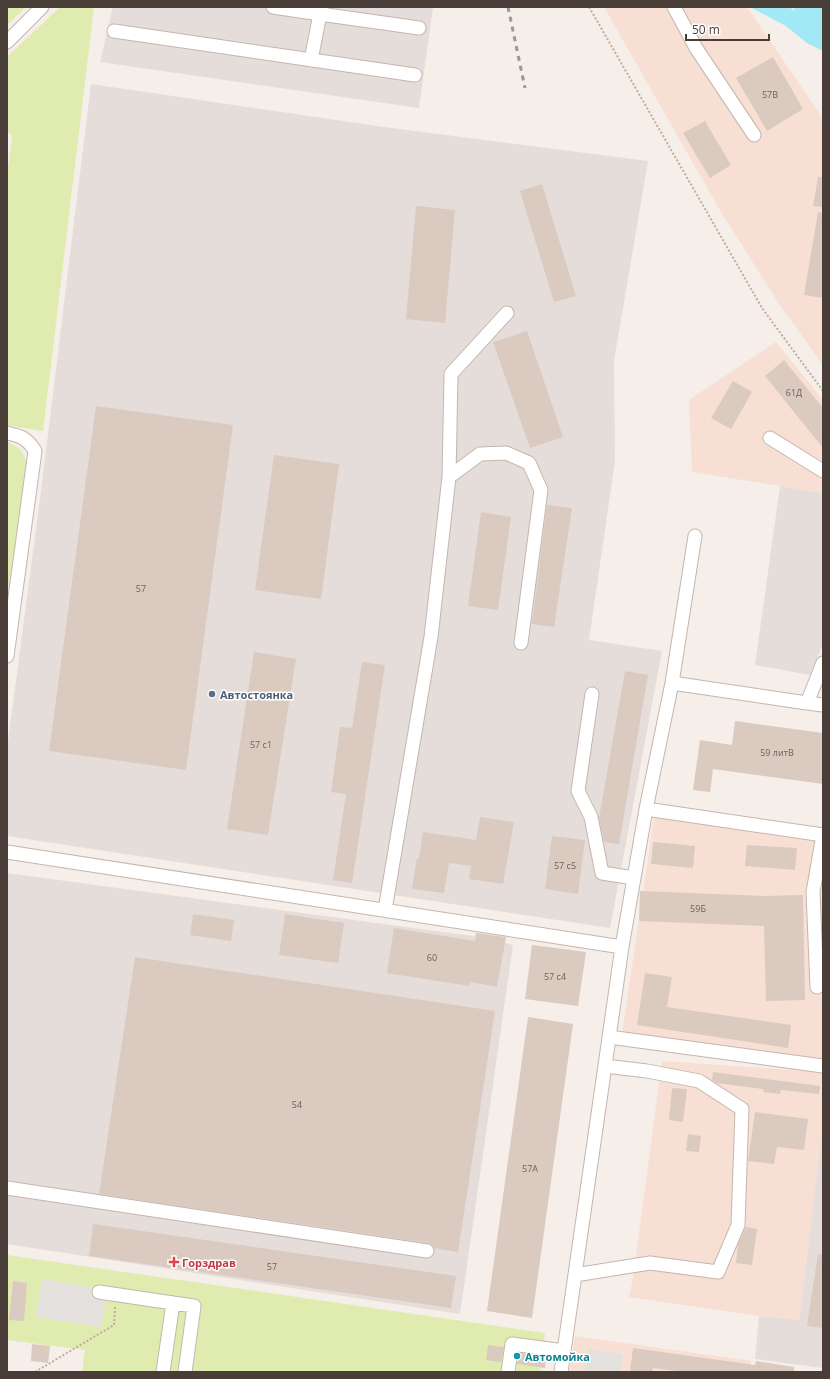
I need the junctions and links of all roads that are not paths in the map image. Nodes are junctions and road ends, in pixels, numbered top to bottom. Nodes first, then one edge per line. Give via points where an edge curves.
1 (42, 7) edge
2 (274, 7) edge
3 (674, 7) edge
4 (321, 10) edge
5 (419, 28) dead end
6 (114, 31) dead end
7 (7, 42) edge
8 (311, 60) junction
9 (415, 75) dead end
10 (754, 135) dead end
11 (508, 313) dead end
12 (7, 433) edge
13 (770, 438) dead end
14 (823, 471) edge
15 (449, 477) junction
16 (695, 536) dead end
17 (11, 594) edge
18 (521, 643) dead end
19 (7, 656) edge
20 (823, 663) edge
21 (672, 683) junction
22 (592, 694) dead end
23 (807, 703) junction
24 (823, 705) edge
25 (646, 809) junction
26 (7, 852) edge
27 (634, 878) junction
28 (385, 910) junction
29 (622, 947) junction
30 (817, 987) dead end
31 (609, 1037) junction
32 (605, 1066) junction
33 (823, 1066) edge
34 (7, 1188) edge
35 (428, 1251) dead end
36 (575, 1274) junction
37 (99, 1292) dead end
38 (173, 1304) junction
39 (564, 1351) junction
40 (163, 1372) edge
41 (185, 1372) edge
42 (508, 1372) edge
43 (561, 1372) edge

1 - 7 street
2 - 4 street
3 - 10 street via 696,48
4 - 5 street
4 - 8 street
6 - 8 street
8 - 9 street
11 - 15 street via 451,374
12 - 17 street via 18,435 28,441 35,451
13 - 14 street
15 - 18 street via 480,454 506,453 529,462 541,490
15 - 28 street via 431,637
16 - 21 street
17 - 19 street
20 - 23 street
21 - 23 street
21 - 25 street
22 - 27 street via 578,791 591,817 602,873
23 - 24 street
25 - 27 street
25 - 30 street via 823,834 813,892
26 - 28 street
27 - 29 street
28 - 29 street
29 - 31 street
31 - 32 street
31 - 33 street
32 - 36 street
32 - 36 street via 699,1081 742,1109 738,1225 718,1272 650,1263
34 - 35 street
36 - 39 street
37 - 38 street
38 - 40 street
38 - 41 street via 194,1306
39 - 42 street via 512,1344
39 - 43 street

